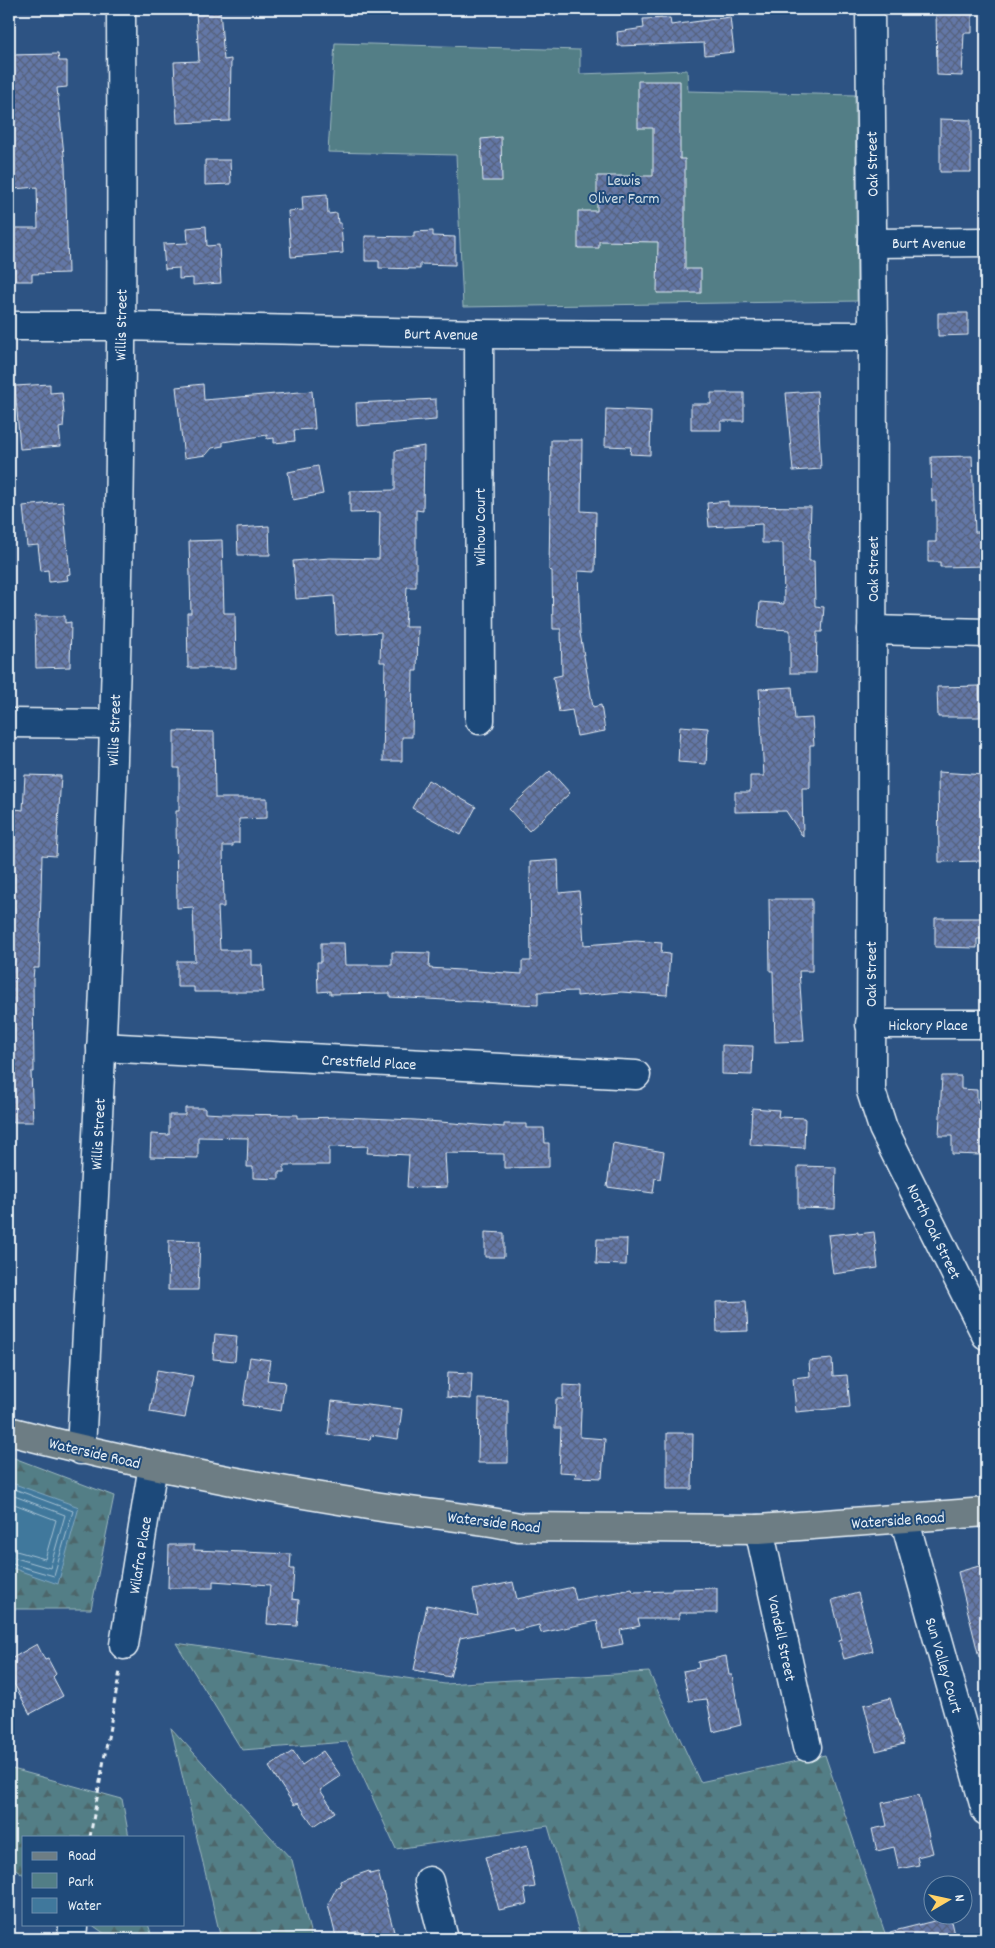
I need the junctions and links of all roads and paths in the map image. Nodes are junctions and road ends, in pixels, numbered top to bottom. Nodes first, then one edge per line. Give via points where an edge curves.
1 (121, 9) edge
2 (870, 9) edge
3 (872, 242) junction
4 (986, 242) edge
5 (9, 326) edge
6 (120, 326) junction
7 (479, 334) junction
8 (873, 336) junction
9 (872, 630) junction
10 (986, 633) edge
11 (480, 720) dead end
12 (9, 723) edge
13 (114, 724) junction
14 (870, 1024) junction
15 (986, 1024) edge
16 (101, 1047) junction
17 (636, 1075) dead end
18 (883, 1128) joint
19 (986, 1335) edge
20 (9, 1431) edge
21 (82, 1450) junction
22 (153, 1465) junction
23 (986, 1512) edge
24 (904, 1518) junction
25 (760, 1529) junction
26 (124, 1646) joint
27 (807, 1746) dead end
28 (986, 1811) edge
29 (90, 1836) edge
30 (429, 1881) dead end
31 (444, 1939) edge

1 - 6 street, Willis Street
2 - 3 street, Oak Street
3 - 4 street, Burt Avenue
3 - 8 street, Oak Street
5 - 6 street, Burt Avenue
6 - 7 street, Burt Avenue
6 - 13 street, Willis Street
7 - 8 street, Burt Avenue
7 - 11 street, Wilhow Court
8 - 9 street, Oak Street
9 - 10 street
9 - 14 street, Oak Street
12 - 13 street
13 - 16 street, Willis Street
14 - 15 street, Hickory Place
14 - 18 street, Oak Street via 871,1091
16 - 17 street, Crestfield Place
16 - 21 street, Willis Street
18 - 19 street, North Oak Street
20 - 21 main road, Waterside Road
21 - 22 main road, Waterside Road
22 - 25 main road, Waterside Road via 359,1504 479,1518 519,1527
22 - 26 street, Wilafra Place
23 - 24 main road, Waterside Road
24 - 25 main road, Waterside Road
24 - 28 street, Sun Valley Court
25 - 27 street, Vandell Street
26 - 29 path
30 - 31 street

